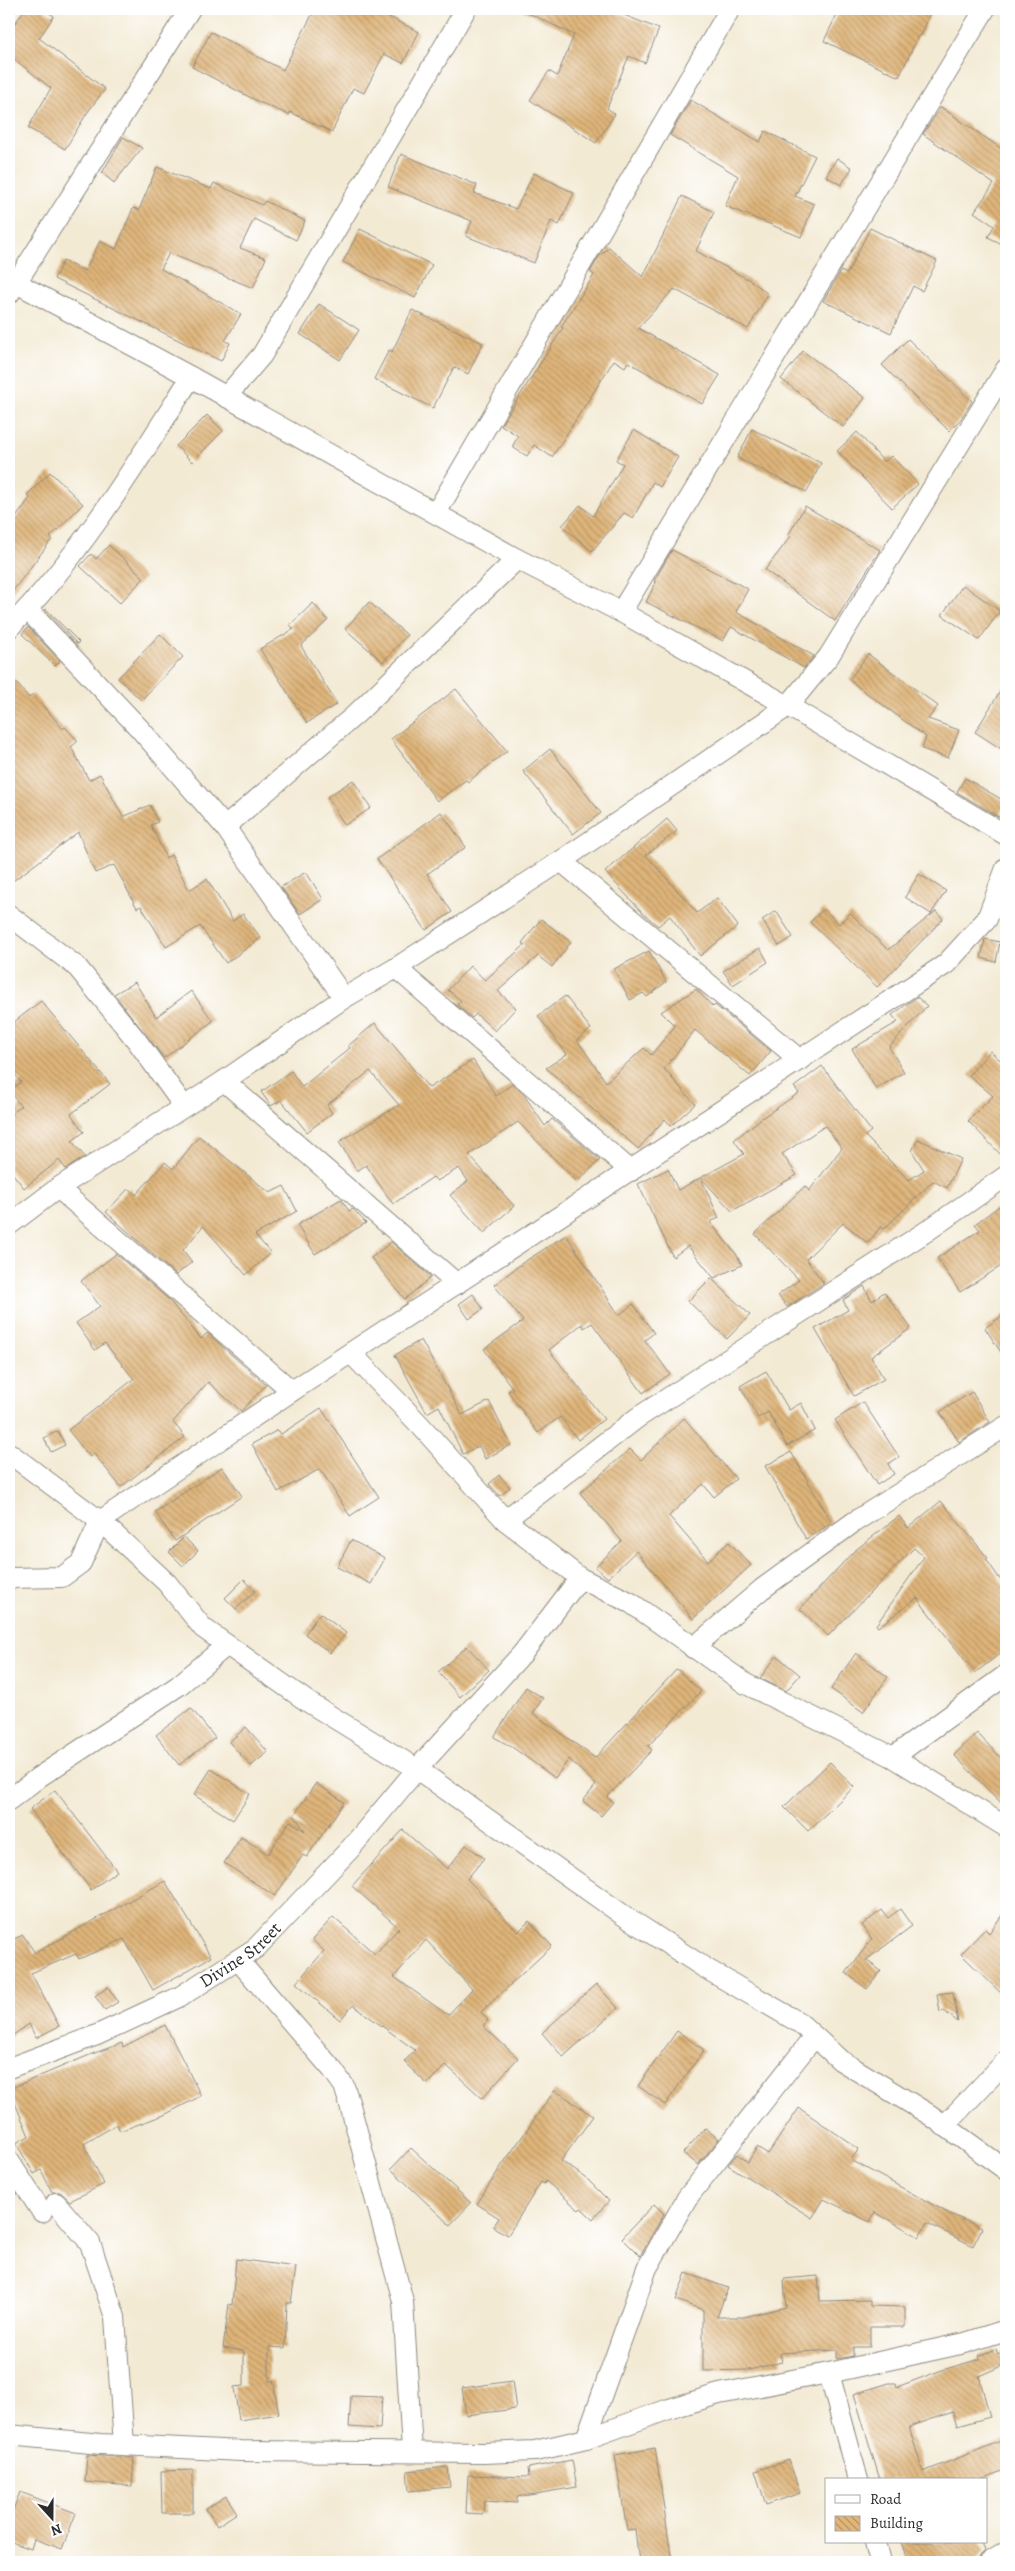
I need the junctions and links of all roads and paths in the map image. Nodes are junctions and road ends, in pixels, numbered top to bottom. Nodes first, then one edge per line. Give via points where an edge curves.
1 (190, 9) edge
2 (466, 9) edge
3 (730, 9) edge
4 (985, 9) edge
5 (12, 286) edge
6 (1006, 369) edge
7 (191, 377) junction
8 (226, 397) junction
9 (436, 514) junction
10 (517, 559) junction
11 (27, 609) junction
12 (621, 612) junction
13 (9, 628) edge
14 (788, 706) junction
15 (224, 827) junction
16 (1006, 835) edge
17 (561, 861) junction
18 (1006, 868) edge
19 (9, 914) edge
20 (396, 968) junction
21 (344, 998) junction
22 (800, 1060) junction
23 (224, 1081) junction
24 (183, 1106) junction
25 (631, 1171) junction
26 (1006, 1176) edge
27 (58, 1188) junction
28 (9, 1225) edge
29 (457, 1284) junction
30 (352, 1354) junction
31 (292, 1391) junction
32 (1006, 1426) edge
33 (9, 1453) edge
34 (505, 1520) junction
35 (100, 1521) junction
36 (9, 1578) edge
37 (580, 1578) junction
38 (227, 1645) junction
39 (693, 1648) junction
40 (1006, 1675) edge
41 (893, 1757) junction
42 (417, 1769) junction
43 (9, 1800) edge
44 (1006, 1827) edge
45 (239, 1962) junction
46 (814, 2037) junction
47 (1006, 2061) edge
48 (9, 2068) edge
49 (944, 2126) junction
50 (9, 2161) edge
51 (1006, 2170) edge
52 (1006, 2330) edge
53 (829, 2373) junction
54 (9, 2434) edge
55 (586, 2440) junction
56 (124, 2445) junction
57 (412, 2451) junction
58 (857, 2478) edge
59 (876, 2544) edge
60 (1006, 2552) edge
61 (880, 2562) edge
62 (990, 2562) edge

1 - 5 street
2 - 8 street via 262,355
3 - 9 street
4 - 12 street
5 - 7 street
6 - 14 street via 829,656
7 - 8 street
7 - 11 street via 102,516
8 - 9 street
9 - 10 street
10 - 12 street
10 - 15 street via 355,715
11 - 13 street
11 - 15 street via 140,729
12 - 14 street
14 - 16 street
14 - 17 street
15 - 21 street
17 - 20 street
17 - 22 street
18 - 22 street via 987,919 946,964
19 - 24 street via 77,967 137,1041
20 - 21 street
20 - 25 street
21 - 23 street
22 - 25 street
23 - 24 street
23 - 29 street
24 - 27 street
25 - 29 street
26 - 34 street via 927,1231 637,1418
27 - 28 street
27 - 31 street
29 - 30 street
30 - 31 street
30 - 34 street
31 - 35 street
32 - 39 street via 854,1522 762,1589
33 - 35 street
34 - 37 street
35 - 36 street via 81,1562 62,1577
35 - 38 street via 167,1583 203,1628
37 - 39 street via 631,1603
37 - 42 street, Divine Street via 522,1654
38 - 42 street via 308,1702
38 - 43 street via 178,1686
39 - 41 street via 746,1684
40 - 41 street
41 - 44 street
42 - 45 street, Divine Street via 307,1896
42 - 46 street via 623,1914 705,1968 800,2024
45 - 48 street, Divine Street via 181,1996 98,2035
45 - 57 street via 344,2086 403,2300
46 - 49 street via 840,2060
46 - 55 street via 687,2198 651,2260
47 - 49 street
49 - 51 street
50 - 56 street via 49,2208 90,2243 115,2317
52 - 53 street via 965,2343
53 - 55 street via 719,2394
53 - 58 street
54 - 56 street
55 - 57 street via 535,2450 484,2453
56 - 57 street via 242,2451
59 - 61 street
60 - 62 street

